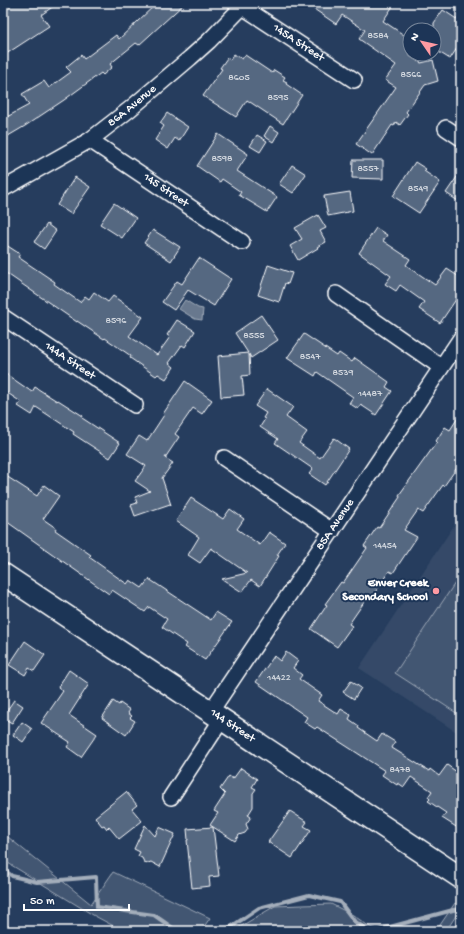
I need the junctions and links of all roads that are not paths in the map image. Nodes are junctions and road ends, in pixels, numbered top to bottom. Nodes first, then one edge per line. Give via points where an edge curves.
1 (244, 5) edge
2 (354, 80) dead end
3 (446, 128) dead end
4 (461, 138) edge
5 (90, 140) junction
6 (3, 189) edge
7 (242, 242) dead end
8 (336, 294) dead end
9 (3, 317) edge
10 (461, 338) edge
11 (441, 367) junction
12 (135, 405) dead end
13 (224, 458) dead end
14 (332, 531) junction
15 (3, 574) edge
16 (216, 715) junction
17 (171, 797) dead end
18 (461, 878) edge

1 - 2 street, 145A Street
1 - 5 street, 86A Avenue via 190,58
3 - 4 street
5 - 6 street, 86A Avenue
5 - 7 street, 145 Street
8 - 11 street
9 - 12 street, 144A Street
10 - 11 street, 85A Avenue
11 - 14 street, 85A Avenue
13 - 14 street
14 - 16 street, 85A Avenue
15 - 16 main road, 144 Street
16 - 17 street, 85A Avenue
16 - 18 main road, 144 Street

